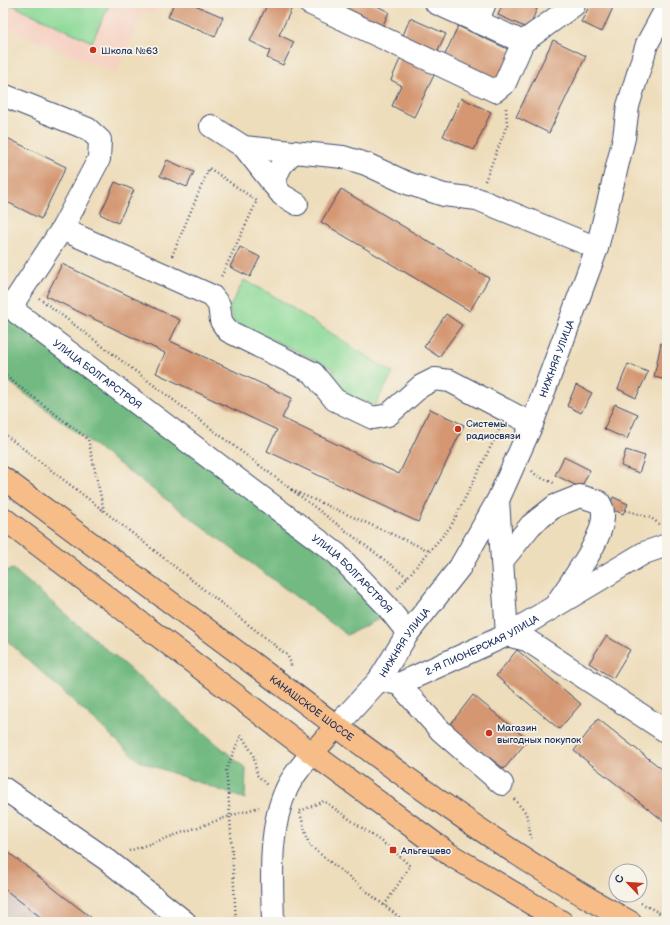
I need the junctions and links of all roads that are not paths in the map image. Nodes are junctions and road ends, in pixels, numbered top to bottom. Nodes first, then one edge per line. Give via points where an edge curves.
1 (309, 3) edge
2 (436, 3) edge
3 (574, 6) dead end
4 (667, 7) edge
5 (481, 13) edge
6 (523, 42) junction
7 (3, 95) edge
8 (211, 126) dead end
9 (244, 147) junction
10 (294, 152) junction
11 (274, 184) junction
12 (298, 204) dead end
13 (62, 229) junction
14 (597, 248) junction
15 (532, 424) junction
16 (3, 478) edge
17 (498, 500) junction
18 (3, 518) edge
19 (667, 545) edge
20 (502, 561) junction
21 (554, 607) junction
22 (408, 633) junction
23 (507, 635) junction
24 (389, 682) junction
25 (336, 726) junction
26 (667, 732) edge
27 (312, 753) junction
28 (502, 784) road end
29 (3, 788) edge
30 (184, 922) edge
31 (273, 922) edge
32 (562, 922) edge
33 (630, 922) edge

1 - 6 street via 495,91 505,83
2 - 5 street
3 - 6 street
4 - 14 street, НИЖНЯЯ УЛИЦА via 647,44 628,106 624,138
5 - 6 street
7 - 13 street, УЛИЦА БОЛГАРСТРОЯ via 88,129 100,140 99,159
8 - 9 street
9 - 10 street
9 - 11 street
10 - 11 street via 283,162
10 - 14 street via 343,157 444,195 477,199
11 - 12 street via 282,195
13 - 15 street via 212,296 219,305 221,322 228,331 313,373 335,400 373,418 388,415 422,386 435,379 450,381
13 - 22 street, УЛИЦА БОЛГАРСТРОЯ via 14,302 17,313 337,554 385,604
14 - 15 street, НИЖНЯЯ УЛИЦА
15 - 17 street, НИЖНЯЯ УЛИЦА
16 - 25 main road, КАНАШСКОЕ ШОССЕ
17 - 20 street
17 - 22 street, НИЖНЯЯ УЛИЦА via 460,567
18 - 27 main road
19 - 21 street, 2-Я ПИОНЕРСКАЯ УЛИЦА via 644,553
20 - 21 street via 532,525 555,506 589,499 603,513 602,528 591,550
20 - 23 street
21 - 23 street, 2-Я ПИОНЕРСКАЯ УЛИЦА
22 - 24 street, НИЖНЯЯ УЛИЦА
23 - 24 street, 2-Я ПИОНЕРСКАЯ УЛИЦА
23 - 26 street via 527,640
24 - 25 street, 2-Я ПИОНЕРСКАЯ УЛИЦА
24 - 28 street
25 - 27 main road, 2-Я ПИОНЕРСКАЯ УЛИЦА
25 - 33 main road, КАНАШСКОЕ ШОССЕ via 502,844
27 - 31 street via 287,787 291,805 277,815 271,867
27 - 32 main road via 449,854
29 - 30 street via 106,859

